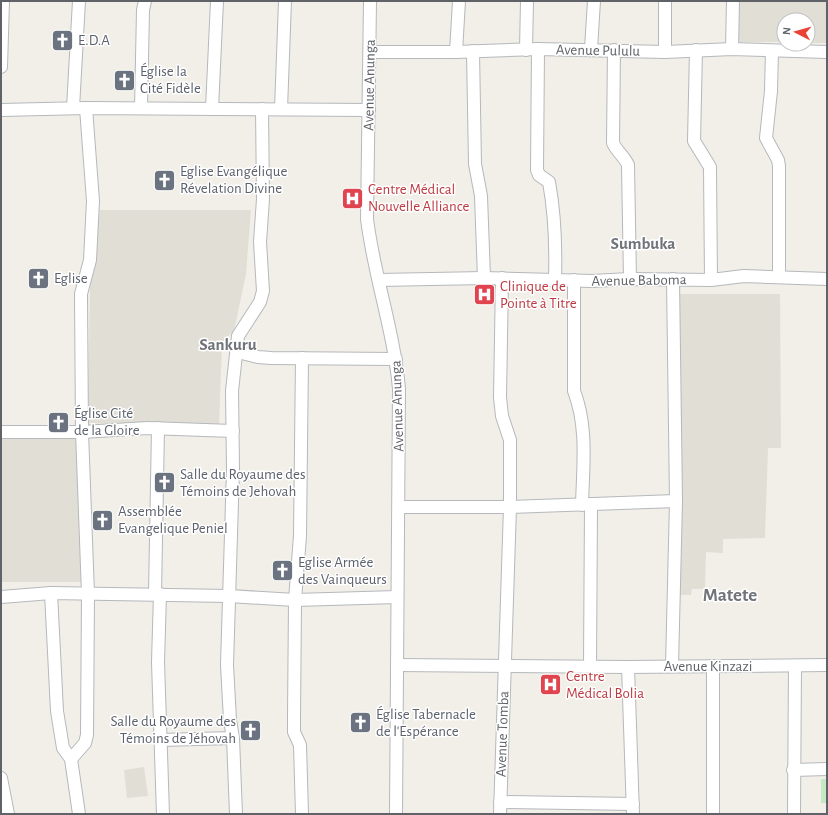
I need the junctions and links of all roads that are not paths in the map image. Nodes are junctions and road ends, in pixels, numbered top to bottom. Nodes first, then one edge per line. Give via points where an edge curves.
1 (3, 1) edge
2 (79, 1) edge
3 (145, 1) edge
4 (217, 1) edge
5 (285, 1) edge
6 (370, 1) edge
7 (459, 1) edge
8 (527, 1) edge
9 (594, 1) edge
10 (665, 1) edge
11 (733, 1) edge
12 (591, 49) junction
13 (732, 49) junction
14 (532, 50) junction
15 (614, 50) junction
16 (696, 50) junction
17 (473, 51) junction
18 (772, 51) junction
19 (370, 52) junction
20 (456, 52) junction
21 (665, 52) junction
22 (827, 52) edge
23 (1, 67) edge
24 (73, 108) junction
25 (86, 108) junction
26 (141, 108) junction
27 (212, 109) junction
28 (262, 109) junction
29 (280, 109) junction
30 (1, 110) edge
31 (369, 110) junction
32 (779, 277) junction
33 (484, 278) junction
34 (502, 278) junction
35 (556, 279) junction
36 (630, 279) junction
37 (673, 279) junction
38 (827, 279) edge
39 (379, 280) junction
40 (574, 280) junction
41 (710, 280) junction
42 (238, 352) junction
43 (302, 358) junction
44 (396, 359) junction
45 (158, 428) junction
46 (233, 431) junction
47 (1, 432) edge
48 (82, 432) junction
49 (676, 501) junction
50 (587, 505) junction
51 (399, 507) junction
52 (510, 507) junction
53 (51, 593) junction
54 (88, 594) junction
55 (158, 594) junction
56 (229, 596) junction
57 (1, 597) edge
58 (397, 597) junction
59 (295, 600) junction
60 (397, 665) junction
61 (504, 665) junction
62 (827, 665) edge
63 (590, 666) junction
64 (672, 666) junction
65 (713, 666) junction
66 (794, 666) junction
67 (628, 667) junction
68 (233, 738) junction
69 (160, 740) junction
70 (71, 760) junction
71 (827, 769) edge
72 (793, 770) junction
73 (1, 778) edge
74 (500, 808) edge
75 (633, 809) edge
76 (8, 814) edge
77 (79, 814) edge
78 (163, 814) edge
79 (236, 814) edge
80 (302, 814) edge
81 (396, 814) edge
82 (713, 814) edge
83 (794, 814) edge

1 - 23 street
2 - 24 street
3 - 26 street
4 - 27 street
5 - 29 street
6 - 19 street, Avenue Anunga
7 - 20 street
8 - 14 street
9 - 12 street
10 - 21 street
11 - 13 street
12 - 14 street, Avenue Pululu
12 - 15 street, Avenue Pululu
13 - 16 street, Avenue Pululu
13 - 18 street, Avenue Pululu
14 - 17 street, Avenue Pululu
14 - 35 street via 537,170 549,182 552,197 556,235
15 - 21 street, Avenue Pululu
15 - 36 street via 613,143 628,165
16 - 21 street, Avenue Pululu
16 - 41 street via 694,141 710,167
17 - 20 street, Avenue Pululu
17 - 33 street via 475,164 481,196
18 - 22 street, Avenue Pululu
18 - 32 street via 766,138 779,166
19 - 20 street, Avenue Pululu
19 - 31 street, Avenue Anunga
24 - 25 street
24 - 30 street
25 - 26 street
25 - 48 street via 93,201 90,260 81,294
26 - 27 street
27 - 28 street
28 - 29 street
28 - 42 street via 263,199 260,242 263,291 260,302 238,336
29 - 31 street
31 - 39 street, Avenue Anunga via 367,219
32 - 38 street, Avenue Baboma
32 - 41 street, Avenue Baboma via 744,276
33 - 34 street, Avenue Baboma
33 - 39 street, Avenue Baboma
34 - 35 street, Avenue Baboma
34 - 52 street, Avenue Tomba via 500,397 502,416 510,440
35 - 40 street, Avenue Baboma
36 - 37 street, Avenue Baboma
36 - 40 street, Avenue Baboma
37 - 41 street, Avenue Baboma
37 - 49 street
39 - 44 street, Avenue Anunga
40 - 50 street via 574,391 579,403 584,434
42 - 43 street via 258,357
42 - 46 street via 232,391
43 - 44 street
43 - 59 street via 300,536
44 - 51 street, Avenue Anunga via 400,419
45 - 46 street
45 - 48 street
45 - 55 street
46 - 56 street
47 - 48 street
48 - 54 street
49 - 50 street
49 - 64 street
50 - 52 street
50 - 63 street
51 - 52 street
51 - 58 street, Avenue Anunga
52 - 61 street, Avenue Tomba
53 - 54 street
53 - 57 street
53 - 70 street via 57,711 63,748
54 - 55 street
54 - 70 street via 87,736 85,743
55 - 56 street
55 - 69 street
56 - 59 street
56 - 68 street via 227,665
58 - 59 street
58 - 60 street, Avenue Anunga
59 - 80 street via 294,732 300,745
60 - 61 street, Avenue Kinzazi
60 - 81 street, Avenue Anunga
61 - 63 street, Avenue Kinzazi
61 - 74 street, Avenue Tomba
62 - 66 street, Avenue Kinzazi
63 - 67 street, Avenue Kinzazi
64 - 65 street, Avenue Kinzazi
64 - 67 street, Avenue Kinzazi
65 - 66 street, Avenue Kinzazi
65 - 82 street
66 - 72 street
67 - 75 street, Avenue Tomba
68 - 69 street
68 - 79 street
69 - 78 street
70 - 77 street
71 - 72 street
72 - 83 street
73 - 76 street
74 - 75 street, Avenue Tomba

